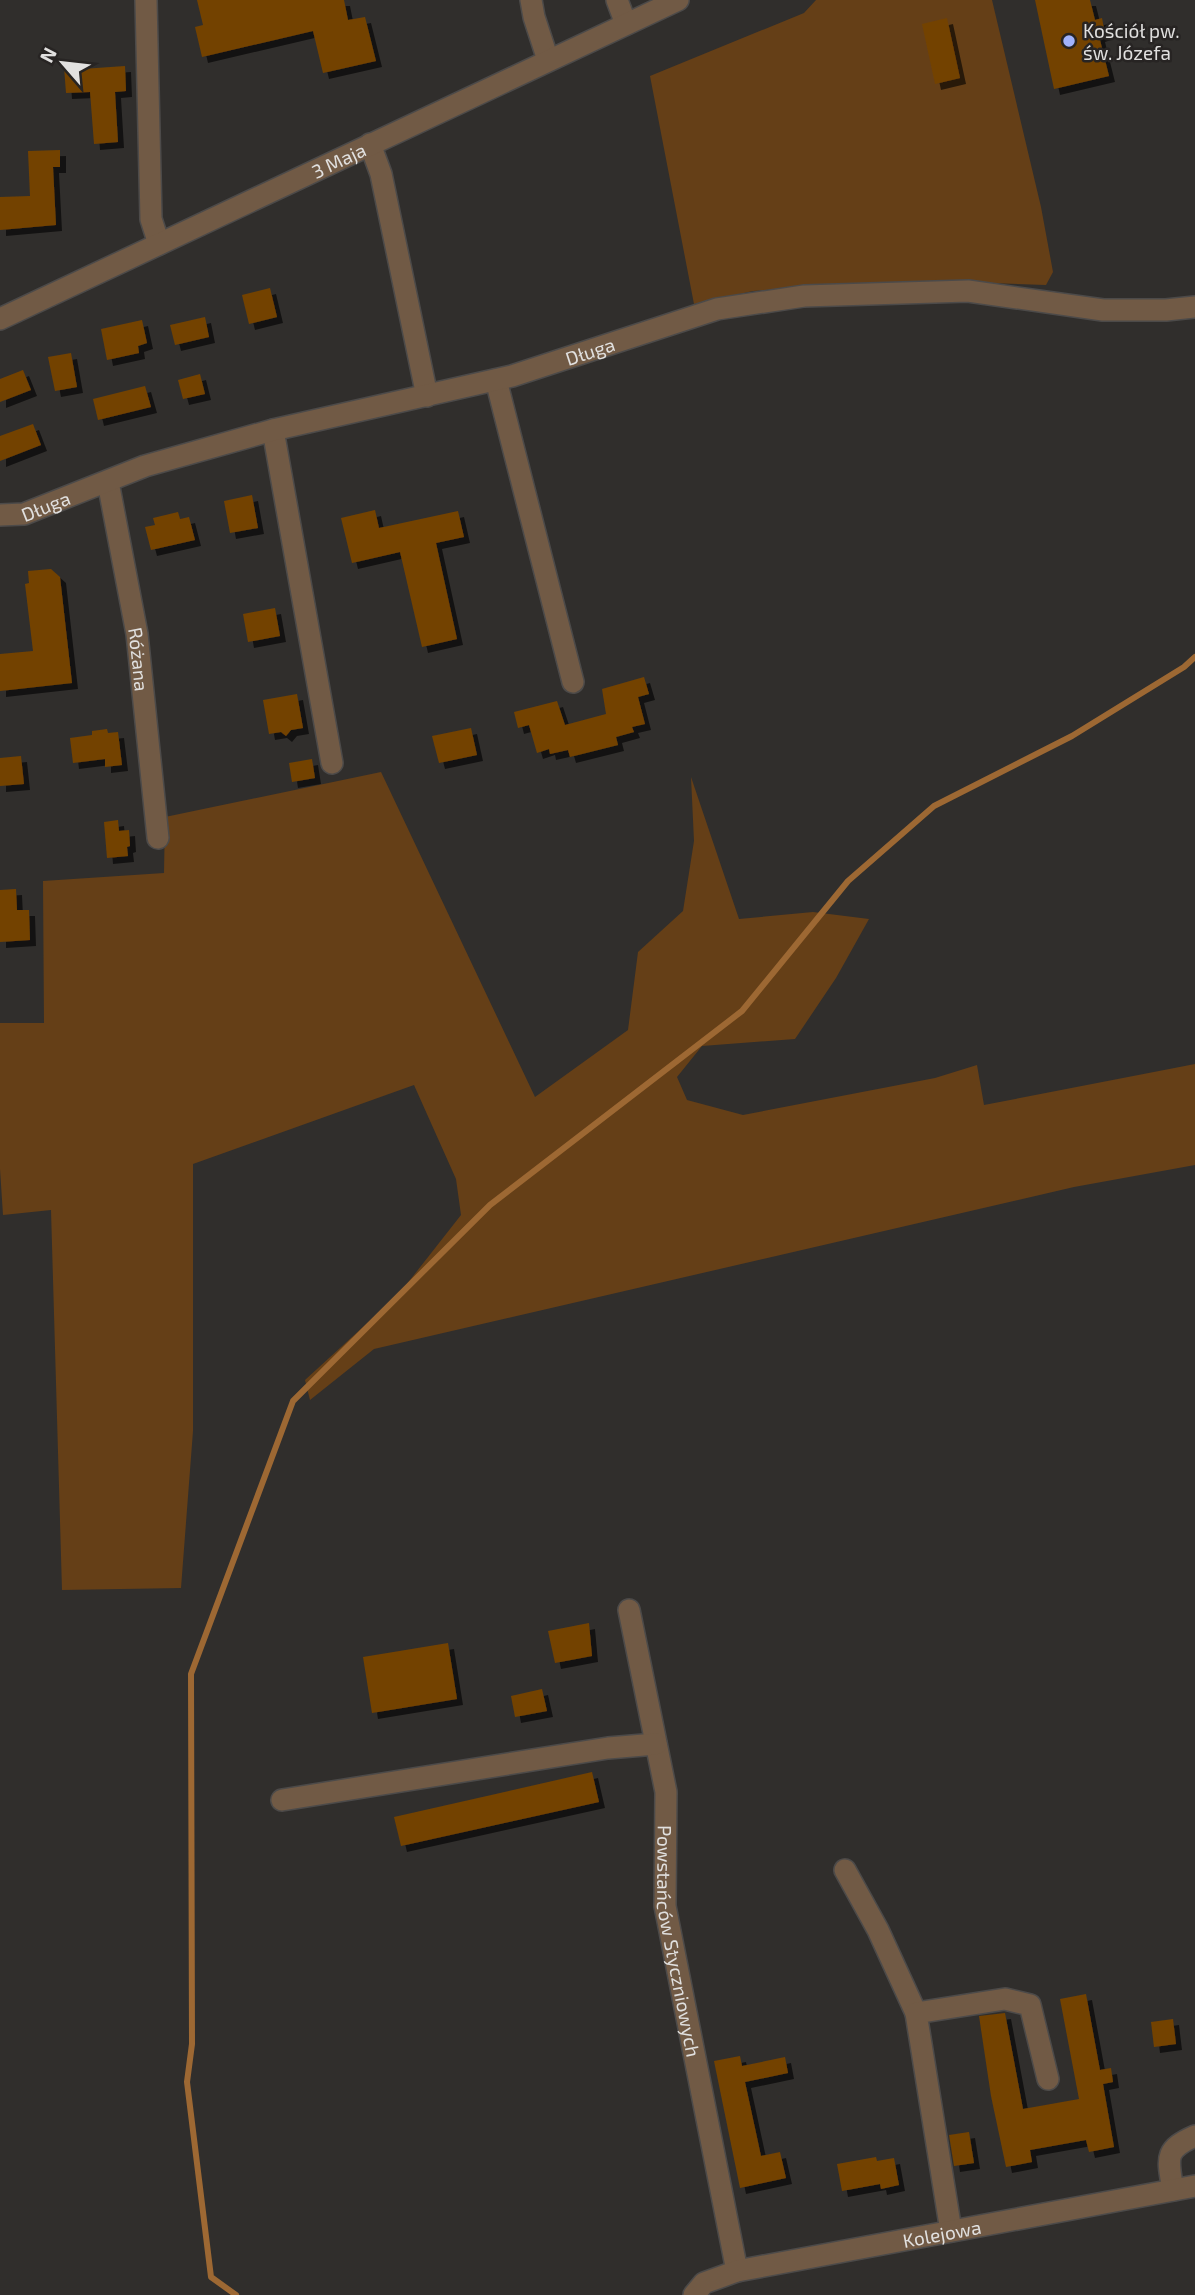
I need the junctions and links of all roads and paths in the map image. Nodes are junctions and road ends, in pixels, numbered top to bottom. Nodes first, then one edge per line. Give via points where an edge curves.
1 (146, 0) edge
2 (531, 0) edge
3 (617, 0) edge
4 (678, 0) edge
5 (626, 24) junction
6 (548, 60) junction
7 (370, 144) junction
8 (159, 244) junction
9 (1195, 307) edge
10 (0, 319) edge
11 (496, 380) junction
12 (427, 397) junction
13 (273, 430) junction
14 (108, 482) junction
15 (0, 515) edge
16 (573, 681) dead end
17 (332, 763) dead end
18 (158, 838) dead end
19 (629, 1610) dead end
20 (656, 1744) junction
21 (282, 1800) dead end
22 (845, 1870) dead end
23 (916, 2013) junction
24 (1048, 2079) dead end
25 (1195, 2136) edge
26 (1195, 2186) edge
27 (1173, 2190) junction
28 (951, 2231) junction
29 (737, 2271) junction
30 (694, 2295) edge

1 - 8 street via 151,219
2 - 6 street
3 - 5 street
4 - 5 street, 3 Maja
5 - 6 street, 3 Maja
6 - 7 street, 3 Maja
7 - 8 street, 3 Maja
7 - 12 street via 381,174
8 - 10 street, 3 Maja
9 - 11 street, Długa via 1103,310 968,291 804,296 717,309
11 - 12 street, Długa
11 - 16 street
12 - 13 street, Długa
13 - 14 street, Długa via 145,466
13 - 17 street
14 - 15 street, Długa via 24,514
14 - 18 street, Różana via 137,634
19 - 20 street, Powstańców Styczniowych
20 - 21 street
20 - 29 street, Powstańców Styczniowych via 666,1792 665,1906
22 - 23 street
23 - 24 street via 1005,1998 1030,2005
23 - 28 street
25 - 27 street via 1178,2144 1168,2160
26 - 27 street, Kolejowa
27 - 28 street, Kolejowa
28 - 29 street, Kolejowa
29 - 30 street, Kolejowa via 704,2283

